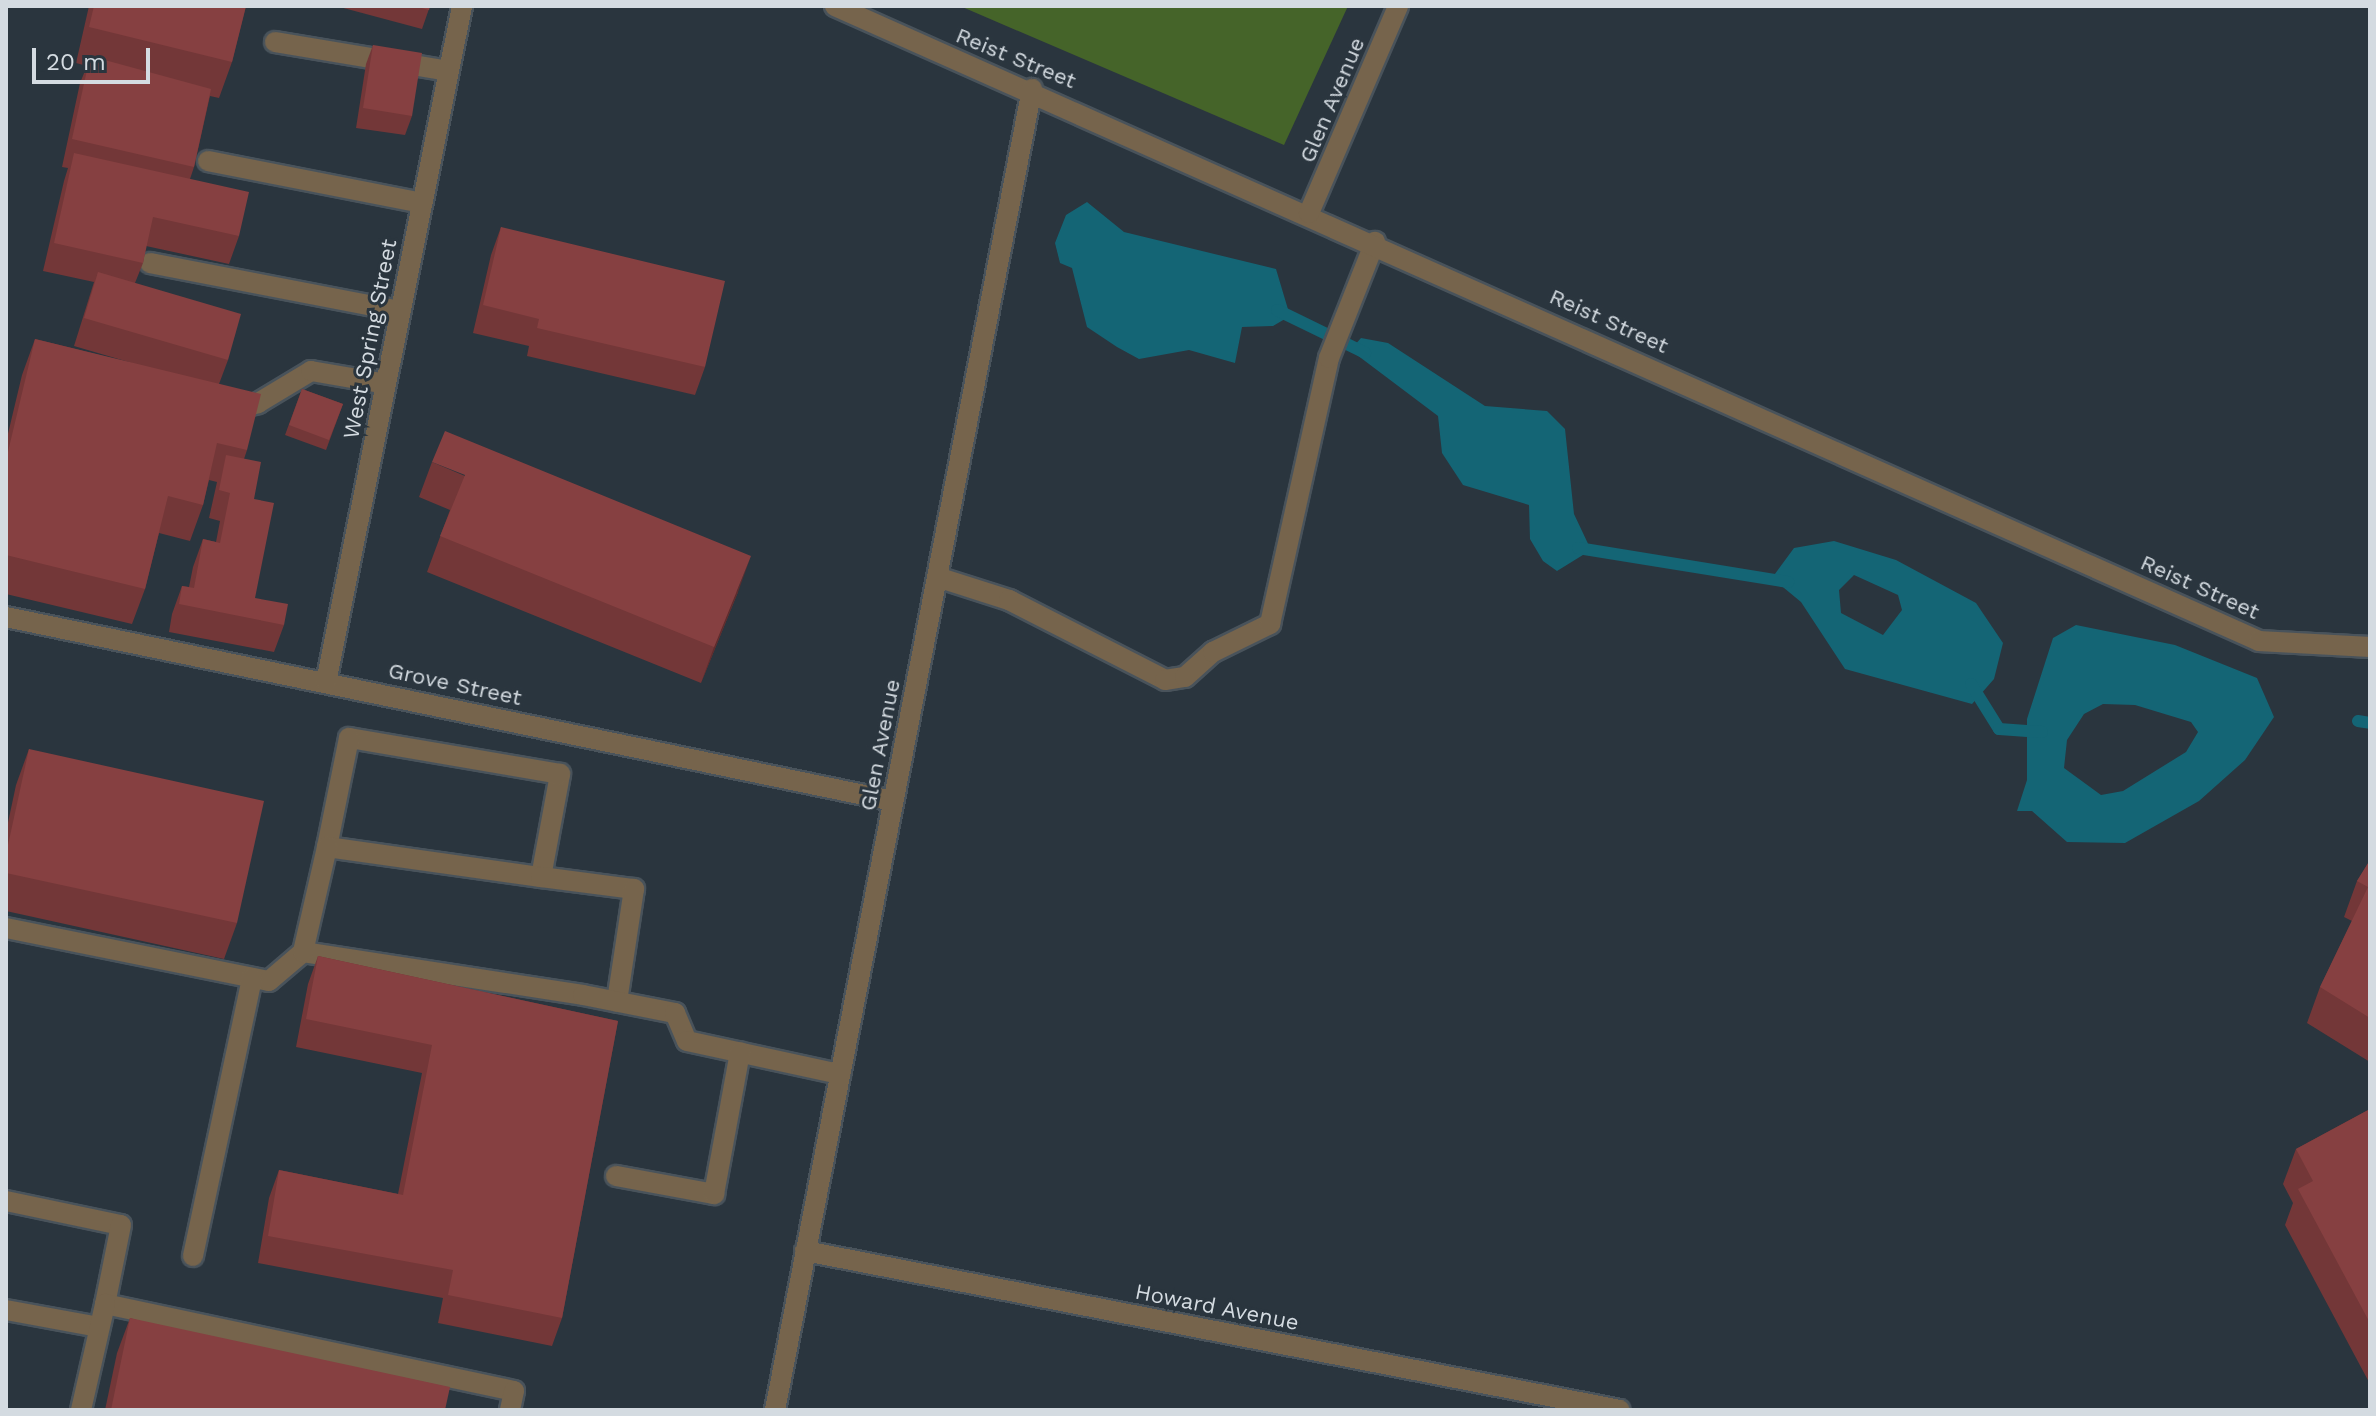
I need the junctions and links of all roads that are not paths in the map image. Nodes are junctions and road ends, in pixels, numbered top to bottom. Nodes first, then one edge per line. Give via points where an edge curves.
1 (462, 6) edge
2 (835, 6) edge
3 (1398, 6) edge
4 (275, 42) dead end
5 (449, 71) junction
6 (1032, 89) junction
7 (208, 161) dead end
8 (422, 203) junction
9 (1309, 213) junction
10 (1375, 242) junction
11 (150, 263) edge
12 (400, 311) junction
13 (386, 384) junction
14 (214, 406) edge
15 (937, 577) junction
16 (6, 617) edge
17 (2370, 647) edge
18 (326, 682) junction
19 (893, 801) junction
20 (327, 847) junction
21 (541, 877) junction
22 (6, 928) edge
23 (303, 952) junction
24 (252, 978) junction
25 (617, 1002) junction
26 (740, 1052) junction
27 (840, 1074) junction
28 (616, 1176) dead end
29 (6, 1201) edge
30 (805, 1251) junction
31 (193, 1256) dead end
32 (105, 1304) junction
33 (6, 1310) edge
34 (99, 1327) junction
35 (81, 1410) edge
36 (510, 1410) edge
37 (775, 1410) edge
38 (1620, 1410) edge

1 - 5 street, West Spring Street
2 - 6 street, Reist Street
3 - 9 street, Glen Avenue
4 - 5 street
5 - 8 street, West Spring Street
6 - 9 street, Reist Street
6 - 15 street, Glen Avenue
7 - 8 street
8 - 12 street, West Spring Street
9 - 10 street, Reist Street
10 - 15 street via 1329,358 1270,624 1213,652 1185,677 1141,673 1009,600
10 - 17 street, Reist Street via 2259,641
11 - 12 street
12 - 13 street, West Spring Street
13 - 14 street via 311,371 258,403
13 - 18 street, West Spring Street
15 - 19 street, Glen Avenue
16 - 18 street, Grove Street
18 - 19 street, Grove Street
19 - 27 street, Glen Avenue
20 - 21 street
20 - 21 street via 349,738 560,774
20 - 23 street
21 - 25 street via 634,889
22 - 24 street
23 - 24 street via 269,981
23 - 25 street
24 - 31 street
25 - 26 street via 675,1013 687,1041
26 - 27 street
26 - 28 street via 714,1194
27 - 30 street, Glen Avenue
29 - 32 street via 121,1225
30 - 37 street, Glen Avenue
30 - 38 street, Howard Avenue
32 - 34 street
32 - 36 street via 514,1391
33 - 34 street
34 - 35 street

